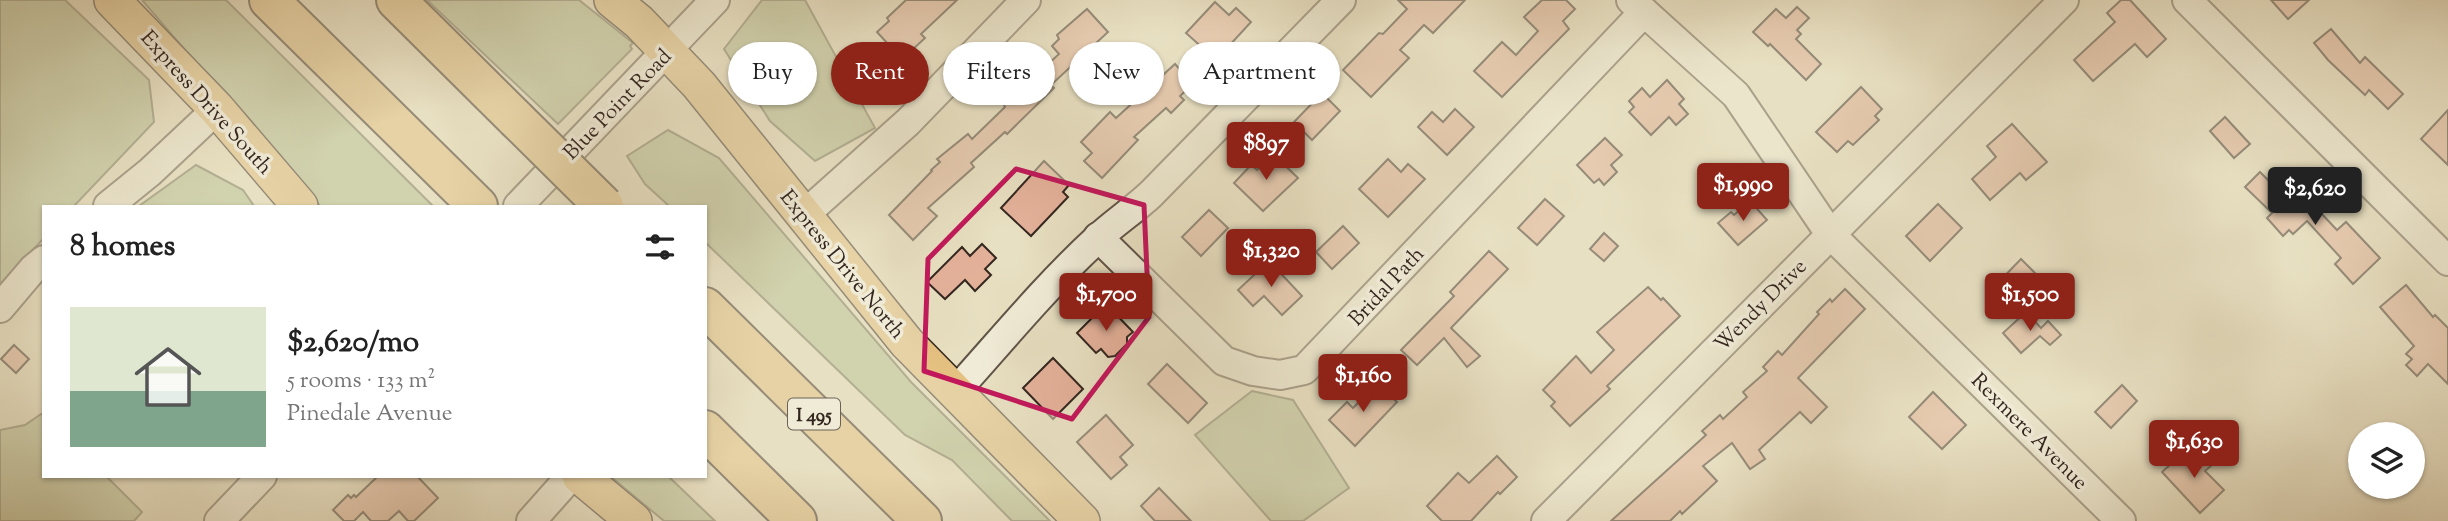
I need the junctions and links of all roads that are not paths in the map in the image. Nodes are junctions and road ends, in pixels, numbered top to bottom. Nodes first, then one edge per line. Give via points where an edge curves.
1 (112, 0) edge
2 (269, 0) edge
3 (396, 0) edge
4 (612, 0) edge
5 (715, 0) edge
6 (1026, 0) edge
7 (1341, 0) edge
8 (2064, 0) edge
9 (2187, 0) edge
10 (1637, 6) edge
11 (668, 51) junction
12 (217, 109) junction
13 (467, 196) edge
14 (109, 205) edge
15 (299, 205) edge
16 (519, 205) edge
17 (603, 205) edge
18 (804, 215) junction
19 (1830, 234) junction
20 (1098, 237) junction
21 (2448, 261) edge
22 (42, 262) edge
23 (0, 308) edge
24 (707, 309) edge
25 (954, 393) junction
26 (707, 432) edge
27 (260, 478) edge
28 (569, 478) edge
29 (582, 478) edge
30 (219, 521) edge
31 (531, 521) edge
32 (634, 521) edge
33 (797, 521) edge
34 (922, 521) edge
35 (1082, 521) edge
36 (1546, 521) edge
37 (2122, 521) edge

1 - 12 main road, Express Drive South
2 - 13 highway
3 - 17 highway, bridge
4 - 11 main road, Express Drive North
5 - 11 street, Blue Point Road
6 - 18 street via 908,122
7 - 20 street via 1151,194
8 - 19 street, Wendy Drive
9 - 21 street
10 - 19 street, Rexmere Avenue via 1736,95
10 - 20 street, Bridal Path via 1304,370 1280,375 1224,361
11 - 16 street, Blue Point Road
11 - 18 main road, Express Drive North
12 - 14 street
12 - 15 main road, Express Drive South
18 - 25 main road, Express Drive North via 907,343
19 - 36 street, Wendy Drive
19 - 37 street, Rexmere Avenue
20 - 25 street
22 - 23 street
24 - 34 highway, I 495
25 - 35 main road, Express Drive North
26 - 33 highway
27 - 30 street
28 - 31 street
29 - 32 main road

